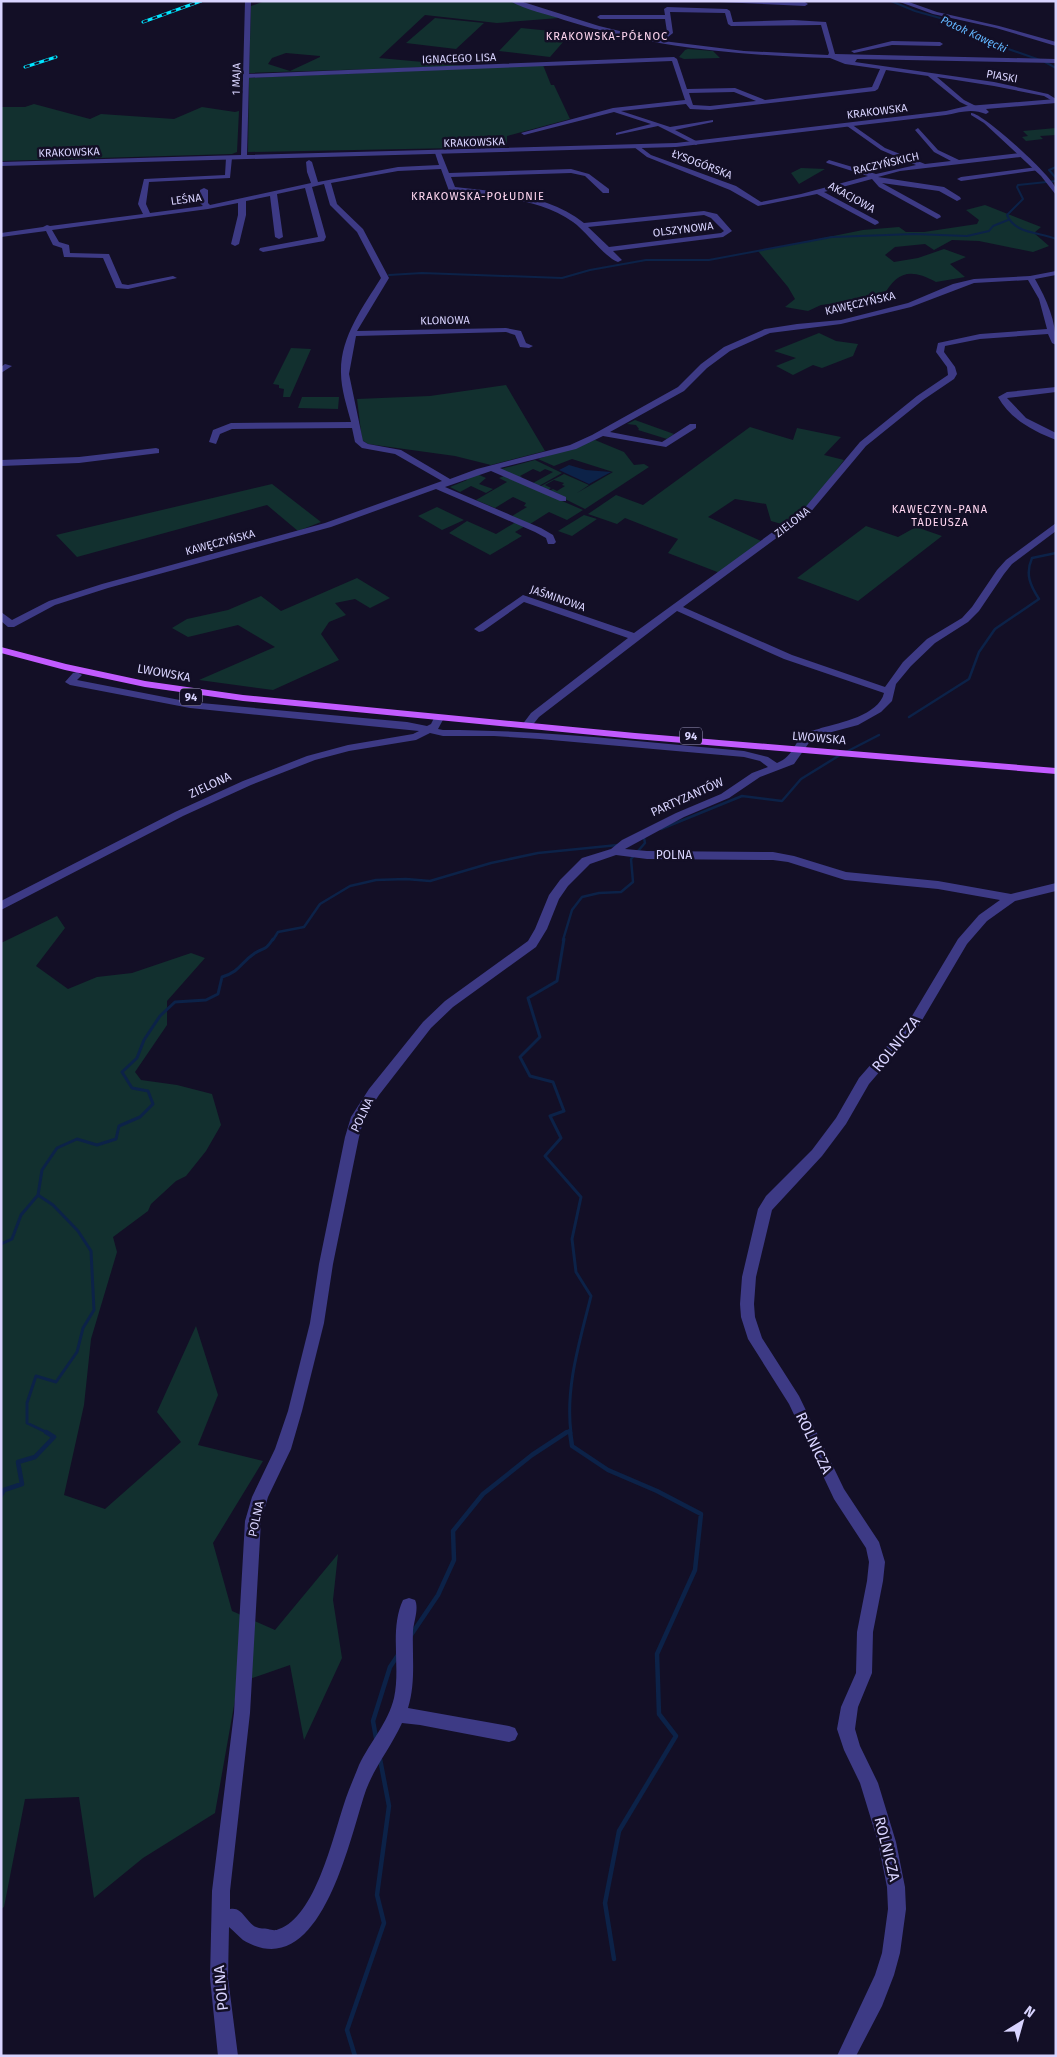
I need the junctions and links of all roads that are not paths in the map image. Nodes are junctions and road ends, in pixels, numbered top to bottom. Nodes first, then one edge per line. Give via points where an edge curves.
1 (248, 1) edge
2 (525, 1) edge
3 (667, 1) edge
4 (701, 1) edge
5 (715, 1) edge
6 (900, 1) edge
7 (922, 1) edge
8 (516, 2) edge
9 (805, 4) dead end
10 (908, 5) junction
11 (667, 10) junction
12 (600, 17) dead end
13 (668, 17) junction
14 (658, 42) junction
15 (1056, 44) edge
16 (684, 47) junction
17 (835, 57) junction
18 (674, 59) junction
19 (852, 59) junction
20 (952, 59) junction
21 (1053, 61) edge
22 (859, 65) junction
23 (884, 69) junction
24 (927, 74) junction
25 (246, 76) junction
26 (943, 76) junction
27 (935, 78) junction
28 (684, 91) junction
29 (1056, 101) edge
30 (688, 102) junction
31 (763, 102) junction
32 (613, 110) junction
33 (975, 111) junction
34 (686, 118) dead end
35 (711, 121) dead end
36 (696, 123) junction
37 (659, 124) junction
38 (849, 125) junction
39 (669, 129) junction
40 (918, 130) dead end
41 (524, 133) dead end
42 (618, 134) dead end
43 (696, 143) junction
44 (637, 147) junction
45 (438, 153) junction
46 (1021, 155) junction
47 (229, 158) junction
48 (244, 158) junction
49 (658, 159) junction
50 (309, 162) dead end
51 (829, 162) dead end
52 (958, 162) junction
53 (1, 164) edge
54 (691, 165) dead end
55 (922, 165) junction
56 (444, 167) junction
57 (1037, 169) junction
58 (448, 175) junction
59 (874, 177) junction
60 (961, 179) dead end
61 (327, 181) junction
62 (309, 185) junction
63 (204, 190) dead end
64 (606, 190) dead end
65 (819, 192) junction
66 (273, 193) junction
67 (1056, 193) edge
68 (242, 200) junction
69 (957, 200) dead end
70 (758, 203) joint
71 (208, 207) junction
72 (147, 215) junction
73 (938, 217) dead end
74 (875, 223) dead end
75 (581, 226) junction
76 (47, 227) junction
77 (1, 235) edge
78 (280, 237) dead end
79 (235, 244) dead end
80 (263, 250) dead end
81 (607, 250) junction
82 (618, 260) dead end
83 (1056, 273) edge
84 (173, 278) dead end
85 (1030, 278) junction
86 (1051, 331) junction
87 (353, 334) junction
88 (1056, 343) edge
89 (529, 346) dead end
90 (1056, 389) edge
91 (356, 426) junction
92 (693, 426) dead end
93 (602, 433) junction
94 (1056, 437) edge
95 (213, 442) dead end
96 (156, 451) dead end
97 (1, 463) edge
98 (492, 468) junction
99 (448, 481) junction
100 (436, 486) junction
101 (563, 499) dead end
102 (1056, 526) edge
103 (551, 542) dead end
104 (676, 608) junction
105 (1, 616) edge
106 (7, 625) edge
107 (479, 629) dead end
108 (635, 637) junction
109 (1, 650) edge
110 (1, 655) edge
111 (77, 675) junction
112 (890, 692) junction
113 (386, 713) junction
114 (439, 718) junction
115 (527, 725) junction
116 (428, 731) junction
117 (801, 748) junction
118 (848, 752) junction
119 (1056, 766) edge
120 (777, 768) junction
121 (1056, 771) edge
122 (622, 848) junction
123 (1056, 887) edge
124 (1011, 898) junction
125 (1, 906) edge
126 (409, 1606) dead end
127 (397, 1715) junction
128 (509, 1734) dead end
129 (220, 1920) junction
130 (228, 2056) edge
131 (846, 2056) edge

1 - 25 street, 1 MAJA
2 - 8 street
3 - 11 street
4 - 5 street
5 - 9 street
6 - 10 street
7 - 10 street
8 - 14 street via 579,23
10 - 15 street
11 - 13 street
11 - 17 street via 727,11 731,24 822,23 826,25
12 - 13 street
13 - 14 street via 670,33
14 - 16 street
16 - 17 street via 746,54
16 - 18 street
17 - 19 street
17 - 20 street via 892,43 941,46
17 - 22 street, PIASKI
18 - 25 street, IGNACEGO LISA
18 - 28 street
19 - 20 street
19 - 22 street, PIASKI
20 - 21 street
22 - 23 street, PIASKI
23 - 24 street, PIASKI
23 - 31 street via 875,89
24 - 26 street, PIASKI
24 - 27 street
25 - 48 street, 1 MAJA
26 - 27 street, PIASKI
26 - 29 street, PIASKI via 1039,93
27 - 33 street
28 - 30 street
28 - 31 street via 735,90
29 - 33 street, KRAKOWSKA
30 - 31 street via 690,107 710,108
30 - 32 street
32 - 37 street
32 - 41 street
33 - 38 street, KRAKOWSKA
33 - 46 street
34 - 36 street
35 - 36 street
36 - 39 street
37 - 39 street
37 - 42 street
38 - 43 street, KRAKOWSKA
38 - 55 street via 883,149
39 - 43 street
40 - 52 street via 936,151
43 - 44 street, KRAKOWSKA
44 - 45 street, KRAKOWSKA
44 - 49 street, ŁYSOGÓRSKA
45 - 48 street, KRAKOWSKA
45 - 56 street
46 - 52 street, RACZYŃSKICH
46 - 57 street
47 - 48 street, KRAKOWSKA
47 - 53 street, KRAKOWSKA
47 - 72 street via 228,178 146,180 142,204
49 - 54 street via 670,157
49 - 70 street, ŁYSOGÓRSKA via 737,190
50 - 62 street via 312,180
51 - 59 street
52 - 55 street, RACZYŃSKICH
55 - 59 street, RACZYŃSKICH
56 - 58 street
56 - 61 street, LEŚNA via 398,169
57 - 60 street
57 - 67 street
58 - 64 street via 575,172 587,175
58 - 75 street via 452,189 522,198 569,216
59 - 65 street, RACZYŃSKICH
59 - 69 street via 939,189
59 - 73 street via 881,186
61 - 62 street, LEŚNA
61 - 87 street via 334,205 360,231 385,278 358,320
62 - 66 street, LEŚNA
62 - 80 street via 321,240
63 - 71 street via 204,203
65 - 70 street, RACZYŃSKICH
65 - 74 street, AKACJOWA
66 - 68 street, LEŚNA
66 - 78 street
68 - 71 street, LEŚNA
68 - 79 street
71 - 72 street, LEŚNA
72 - 76 street, LEŚNA
75 - 81 street
75 - 81 street, OLSZYNOWA via 704,213 714,216 728,232
76 - 77 street, LEŚNA
76 - 84 street via 56,243 66,247 67,255 106,256 119,286
81 - 82 street
83 - 85 street, KAWĘCZYŃSKA
85 - 86 street via 1044,299
85 - 93 street, KAWĘCZYŃSKA via 974,281 911,305 829,324 768,331 727,349 681,389
86 - 88 street
86 - 104 street, ZIELONA via 941,345 940,352 951,367 951,378 909,406 863,444 806,512
87 - 89 street, KLONOWA via 506,330 518,332 523,345
87 - 91 street via 345,374
90 - 94 street via 1002,397 1035,428
91 - 95 street via 232,426 216,432
91 - 99 street via 360,444 398,452
92 - 93 street via 663,445
93 - 98 street, KAWĘCZYŃSKA via 560,451
96 - 97 street via 91,460
98 - 99 street, KAWĘCZYŃSKA
98 - 101 street
99 - 100 street, KAWĘCZYŃSKA
100 - 103 street via 538,530 550,537
100 - 106 street, KAWĘCZYŃSKA via 328,525 52,603
102 - 112 street, PARTYZANTÓW via 1009,562 976,609 965,620 931,641 908,664 892,684
104 - 108 street, ZIELONA
104 - 112 street via 788,657
105 - 106 street
107 - 108 street, JAŚMINOWA via 523,598
108 - 115 street, ZIELONA via 535,715
109 - 113 main road, LWOWSKA / 94 via 145,684
110 - 111 main road, LWOWSKA / 94
111 - 113 main road, LWOWSKA / 94 via 203,698
111 - 116 street via 70,682 190,705 407,725
112 - 117 street, PARTYZANTÓW via 887,700 864,718 814,733 806,738
113 - 114 main road, LWOWSKA / 94
114 - 115 main road, LWOWSKA / 94
114 - 116 street
115 - 117 main road, LWOWSKA / 94
116 - 120 street via 540,736 738,754 764,759
116 - 125 street, ZIELONA via 416,737 348,748 311,758 246,783
117 - 118 main road, LWOWSKA / 94
117 - 120 street, PARTYZANTÓW via 790,762
118 - 119 main road, LWOWSKA / 94
118 - 121 main road, LWOWSKA / 94
120 - 122 street, PARTYZANTÓW via 761,773 725,796 680,815
122 - 124 street, POLNA via 642,854 773,856 846,876 931,884
122 - 129 street, POLNA via 586,861 553,898 532,944 449,1004 427,1025 374,1092 354,1126 317,1323 297,1403 283,1450 260,1497 253,1521 244,1690
123 - 124 street, POLNA
124 - 131 street, ROLNICZA via 983,918 962,942 914,1024 864,1082 817,1154 771,1200 765,1210 748,1287 746,1304 750,1328 794,1399 838,1492 875,1549 877,1561 874,1591 866,1619 865,1670 851,1702 846,1729 869,1785 893,1864 897,1924 885,1972
126 - 127 street via 405,1682
127 - 128 street via 430,1718
127 - 129 street via 370,1761 347,1818 337,1857 306,1919 279,1939 243,1931 234,1917
129 - 130 street, POLNA via 219,1978

